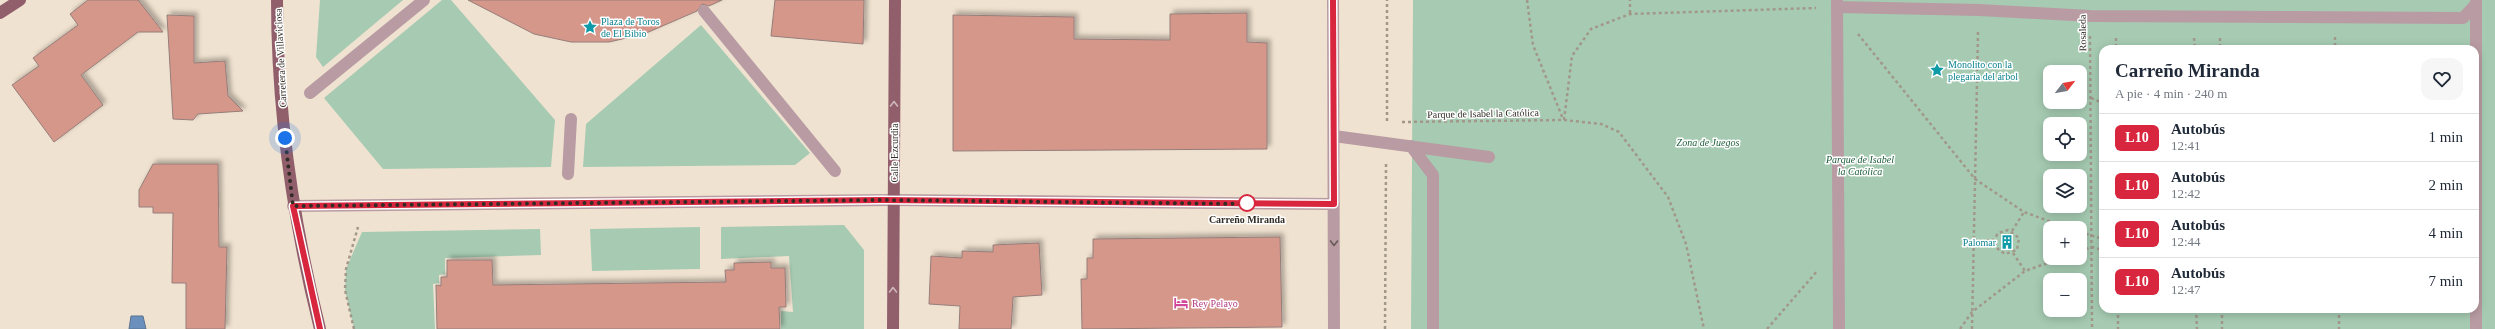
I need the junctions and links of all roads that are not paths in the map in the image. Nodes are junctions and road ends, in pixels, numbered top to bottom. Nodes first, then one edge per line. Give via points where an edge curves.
1 (20, 0) edge
2 (277, 0) edge
3 (424, 0) edge
4 (894, 0) edge
5 (1333, 0) edge
6 (2476, 2) edge
7 (1837, 4) edge
8 (704, 11) dead end
9 (0, 14) edge
10 (2476, 45) edge
11 (310, 93) dead end
12 (571, 119) dead end
13 (1334, 136) junction
14 (1411, 146) junction
15 (1488, 157) dead end
16 (835, 171) dead end
17 (568, 174) dead end
18 (894, 200) junction
19 (1334, 204) junction
20 (293, 206) junction
21 (2476, 313) edge
22 (320, 329) edge
23 (893, 329) edge
24 (1334, 329) edge
25 (1433, 329) edge
26 (1839, 329) edge
27 (2476, 329) edge

1 - 9 main road
2 - 20 main road, Carretera de Villaviciosa via 283,115
3 - 11 street
18 -> 4 main road, Calle Ezcurdia
5 - 13 street
6 - 7 street via 2463,18 2090,16
6 - 10 street
7 - 26 street
8 - 16 street
12 - 17 street
13 - 14 street
13 - 19 street
14 - 15 street
14 - 25 street via 1434,174
18 - 19 street
18 - 20 street
23 -> 18 main road, Calle Ezcurdia
19 -> 24 street
20 - 22 main road, Carretera de Villaviciosa
21 - 27 street

